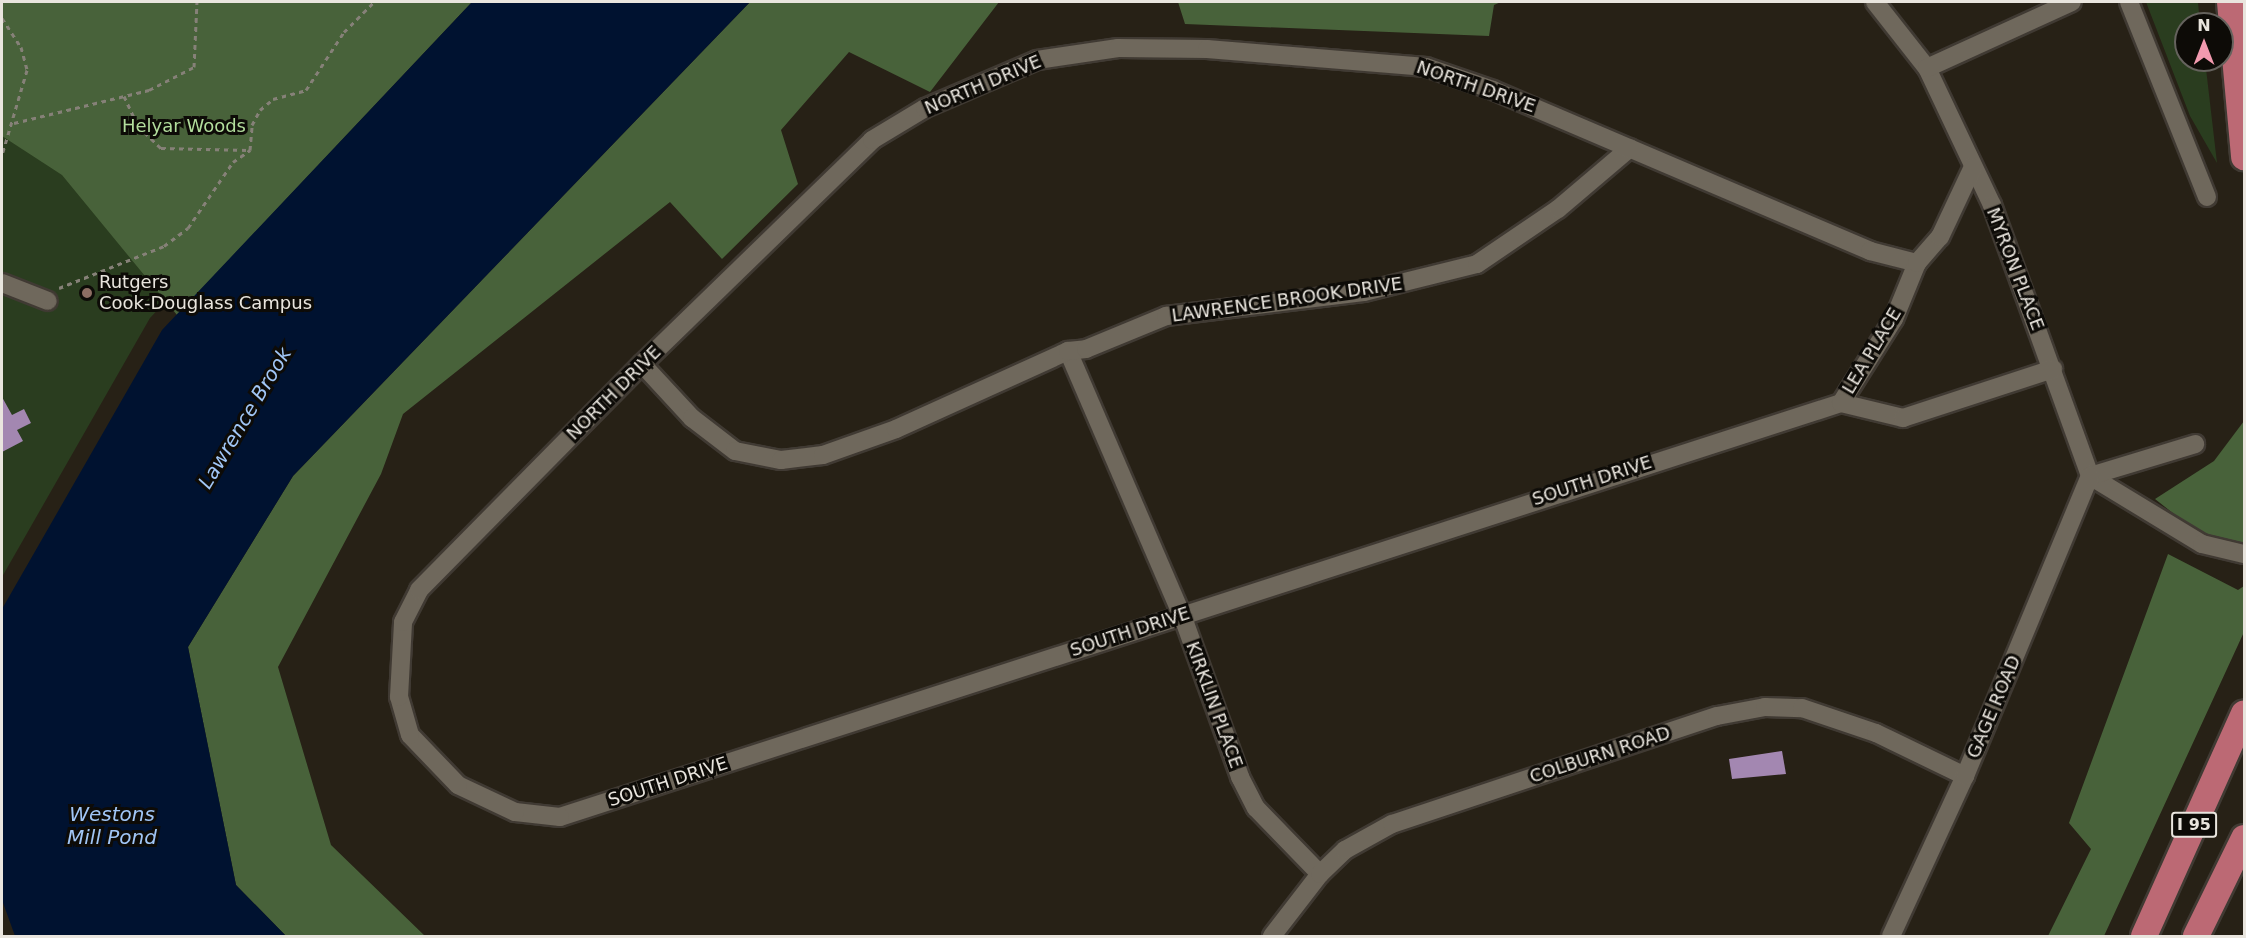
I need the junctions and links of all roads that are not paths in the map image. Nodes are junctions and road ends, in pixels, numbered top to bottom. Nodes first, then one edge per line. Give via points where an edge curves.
1 (1875, 2) edge
2 (2072, 2) edge
3 (2129, 2) edge
4 (2230, 2) edge
5 (1927, 68) junction
6 (2225, 72) edge
7 (1630, 148) junction
8 (2244, 152) edge
9 (1973, 167) junction
10 (2207, 196) dead end
11 (1917, 263) junction
12 (2, 283) edge
13 (48, 301) road end
14 (1068, 351) junction
15 (642, 364) junction
16 (2053, 369) junction
17 (1841, 403) junction
18 (2195, 444) dead end
19 (2091, 476) junction
20 (2244, 554) edge
21 (1182, 615) junction
22 (2244, 713) edge
23 (432, 757) joint
24 (1965, 776) junction
25 (2244, 838) edge
26 (1320, 874) junction
27 (1272, 936) edge
28 (1892, 936) edge
29 (2144, 936) edge
30 (2196, 936) edge

1 - 5 street, MYRON PLACE
2 - 5 street
3 - 10 street
4 - 8 highway
5 - 9 street, MYRON PLACE
6 - 8 highway
7 - 11 street, NORTH DRIVE via 1870,251
7 - 14 street, LAWRENCE BROOK DRIVE via 1558,209 1477,264 1364,292 1166,316 1086,349
7 - 15 street, NORTH DRIVE via 1493,90 1398,62 1118,48 1037,60 925,108 873,140
9 - 11 street, LEA PLACE via 1940,237
9 - 16 street, MYRON PLACE
11 - 17 street, LEA PLACE via 1894,319
12 - 13 street
14 - 15 street, LAWRENCE BROOK DRIVE via 896,429 823,456 782,460 735,450 692,418
14 - 21 street, KIRKLIN PLACE
15 - 23 street, NORTH DRIVE via 419,590 404,622 399,697 410,735
16 - 17 street, LEA PLACE via 1903,418
16 - 19 street, MYRON PLACE
17 - 21 street, SOUTH DRIVE
18 - 19 street
19 - 20 street via 2202,544
19 - 24 street, GAGE ROAD
21 - 23 street, SOUTH DRIVE via 560,817 515,812 458,785
21 - 26 street, KIRKLIN PLACE via 1240,777 1256,808
22 - 29 highway, I 95
24 - 26 street, COLBURN ROAD via 1842,719 1802,708 1765,707 1717,716 1392,824 1345,850
24 - 28 street, GAGE ROAD
25 - 30 highway, I 95
26 - 27 street, COLBURN ROAD

